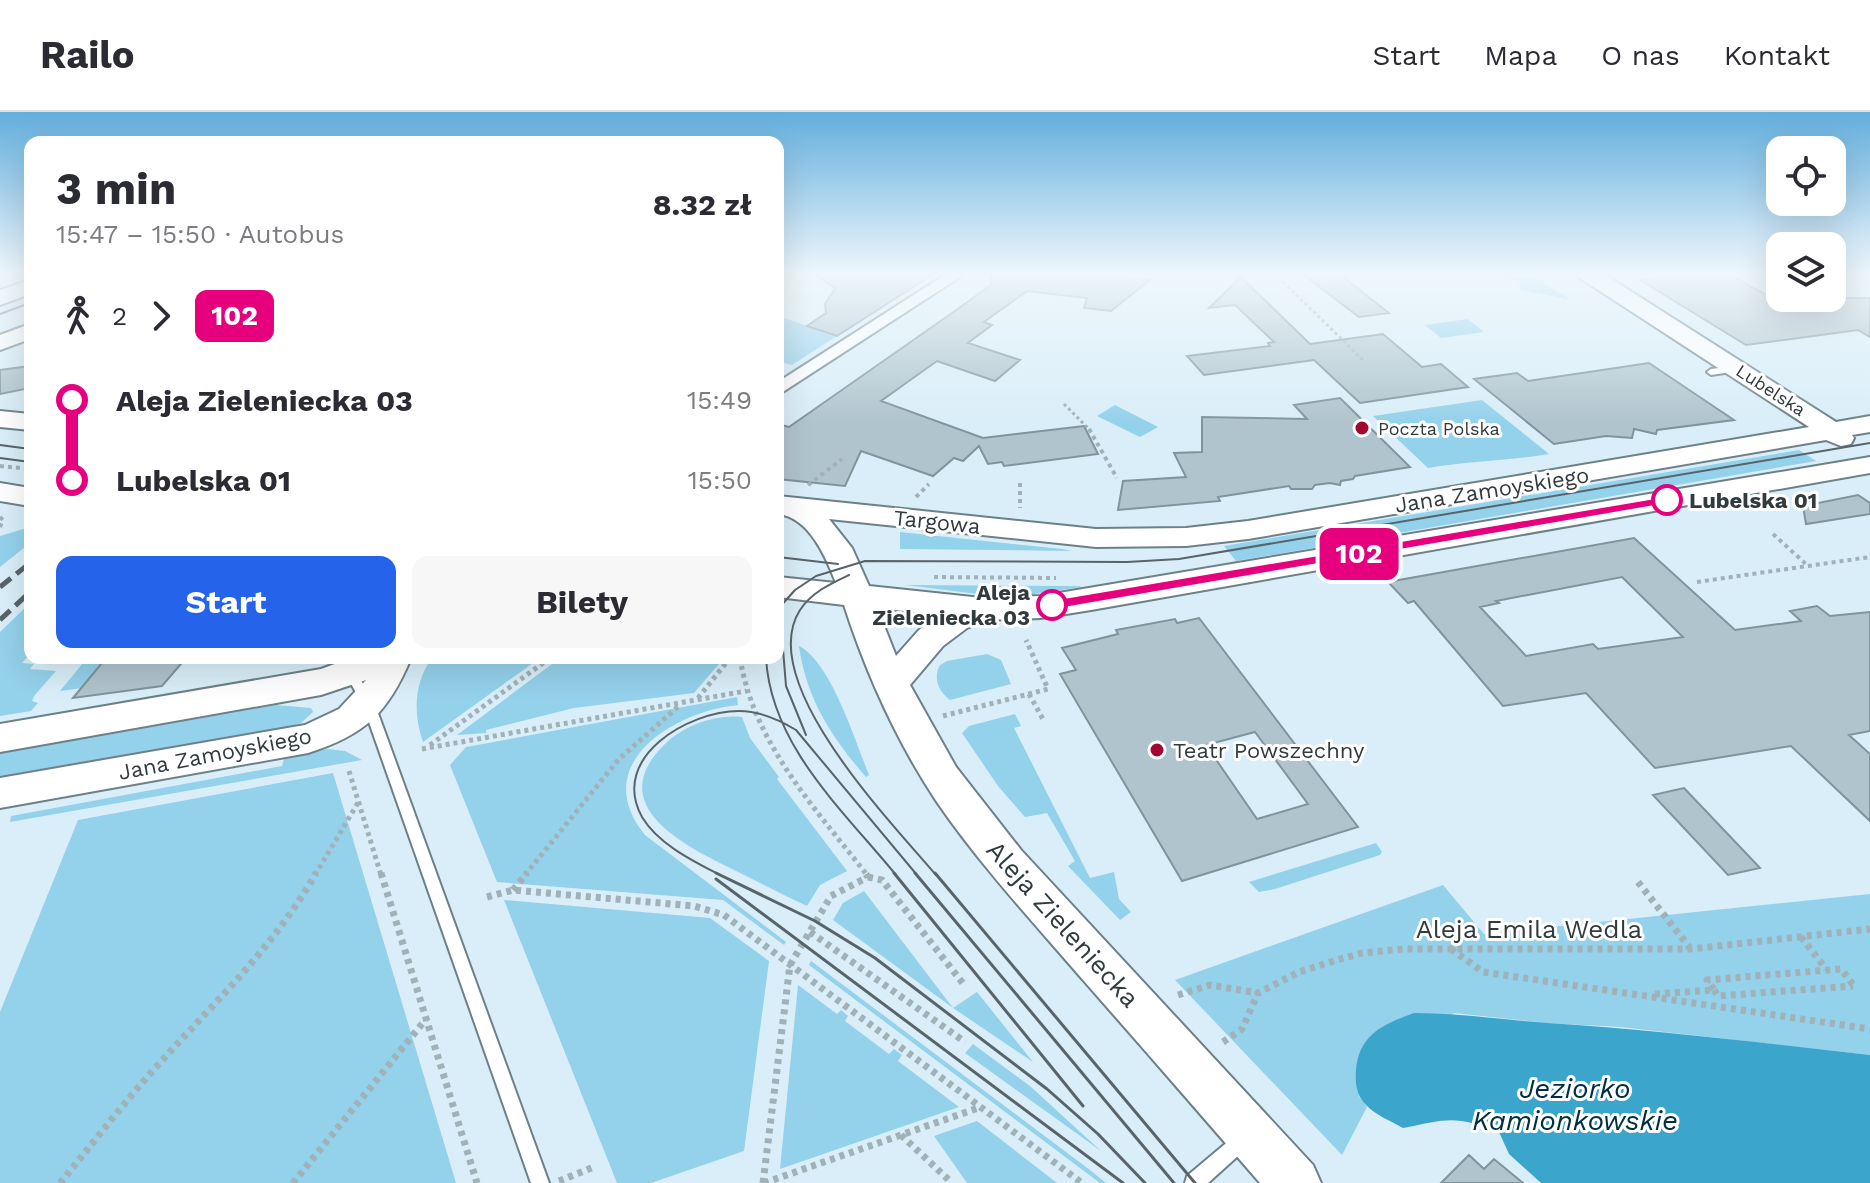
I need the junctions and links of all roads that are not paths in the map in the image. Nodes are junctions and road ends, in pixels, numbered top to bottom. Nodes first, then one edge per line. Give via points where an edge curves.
1 (881, 323) edge
2 (1636, 323) edge
3 (1666, 323) edge
4 (24, 333) edge
5 (0, 343) edge
6 (1737, 368) junction
7 (1711, 372) junction
8 (784, 386) edge
9 (0, 419) edge
10 (24, 421) edge
11 (1870, 424) edge
12 (1830, 431) junction
13 (1791, 440) junction
14 (1870, 462) edge
15 (794, 499) edge
16 (1096, 538) joint
17 (784, 588) edge
18 (784, 589) edge
19 (858, 595) junction
20 (982, 609) junction
21 (871, 638) junction
22 (392, 664) edge
23 (367, 679) edge
24 (893, 682) junction
25 (0, 738) edge
26 (0, 793) edge
27 (1250, 1133) junction
28 (540, 1183) edge
29 (1194, 1183) edge
30 (1295, 1183) edge

1 - 8 street
2 - 7 street, Lubelska
3 - 6 street, Lubelska
4 - 5 street
6 - 7 lane
6 - 12 street, Lubelska
7 - 13 street, Lubelska via 1775,415 1787,426
9 - 10 street
11 - 12 street, Jana Zamoyskiego
12 - 13 street, Jana Zamoyskiego
12 - 14 street, Lubelska
13 - 16 street, Jana Zamoyskiego via 1248,530
14 - 20 street, Jana Zamoyskiego via 1091,599
15 - 16 street, Targowa
15 - 19 street, Aleja Zieleniecka via 826,530
17 - 19 street
18 - 21 street, Aleja Zieleniecka via 833,608
19 - 20 street
19 - 21 street, Aleja Zieleniecka
20 - 24 street, Jana Zamoyskiego via 931,638
21 - 24 street, Aleja Zieleniecka
22 - 23 street, Jana Zamoyskiego via 384,684
23 - 25 street via 321,682
23 - 26 street, Jana Zamoyskiego via 343,725 308,739
23 - 28 lane
24 - 27 street, Aleja Zieleniecka via 924,749 987,838
27 - 29 lane
27 - 30 street, Aleja Zieleniecka

